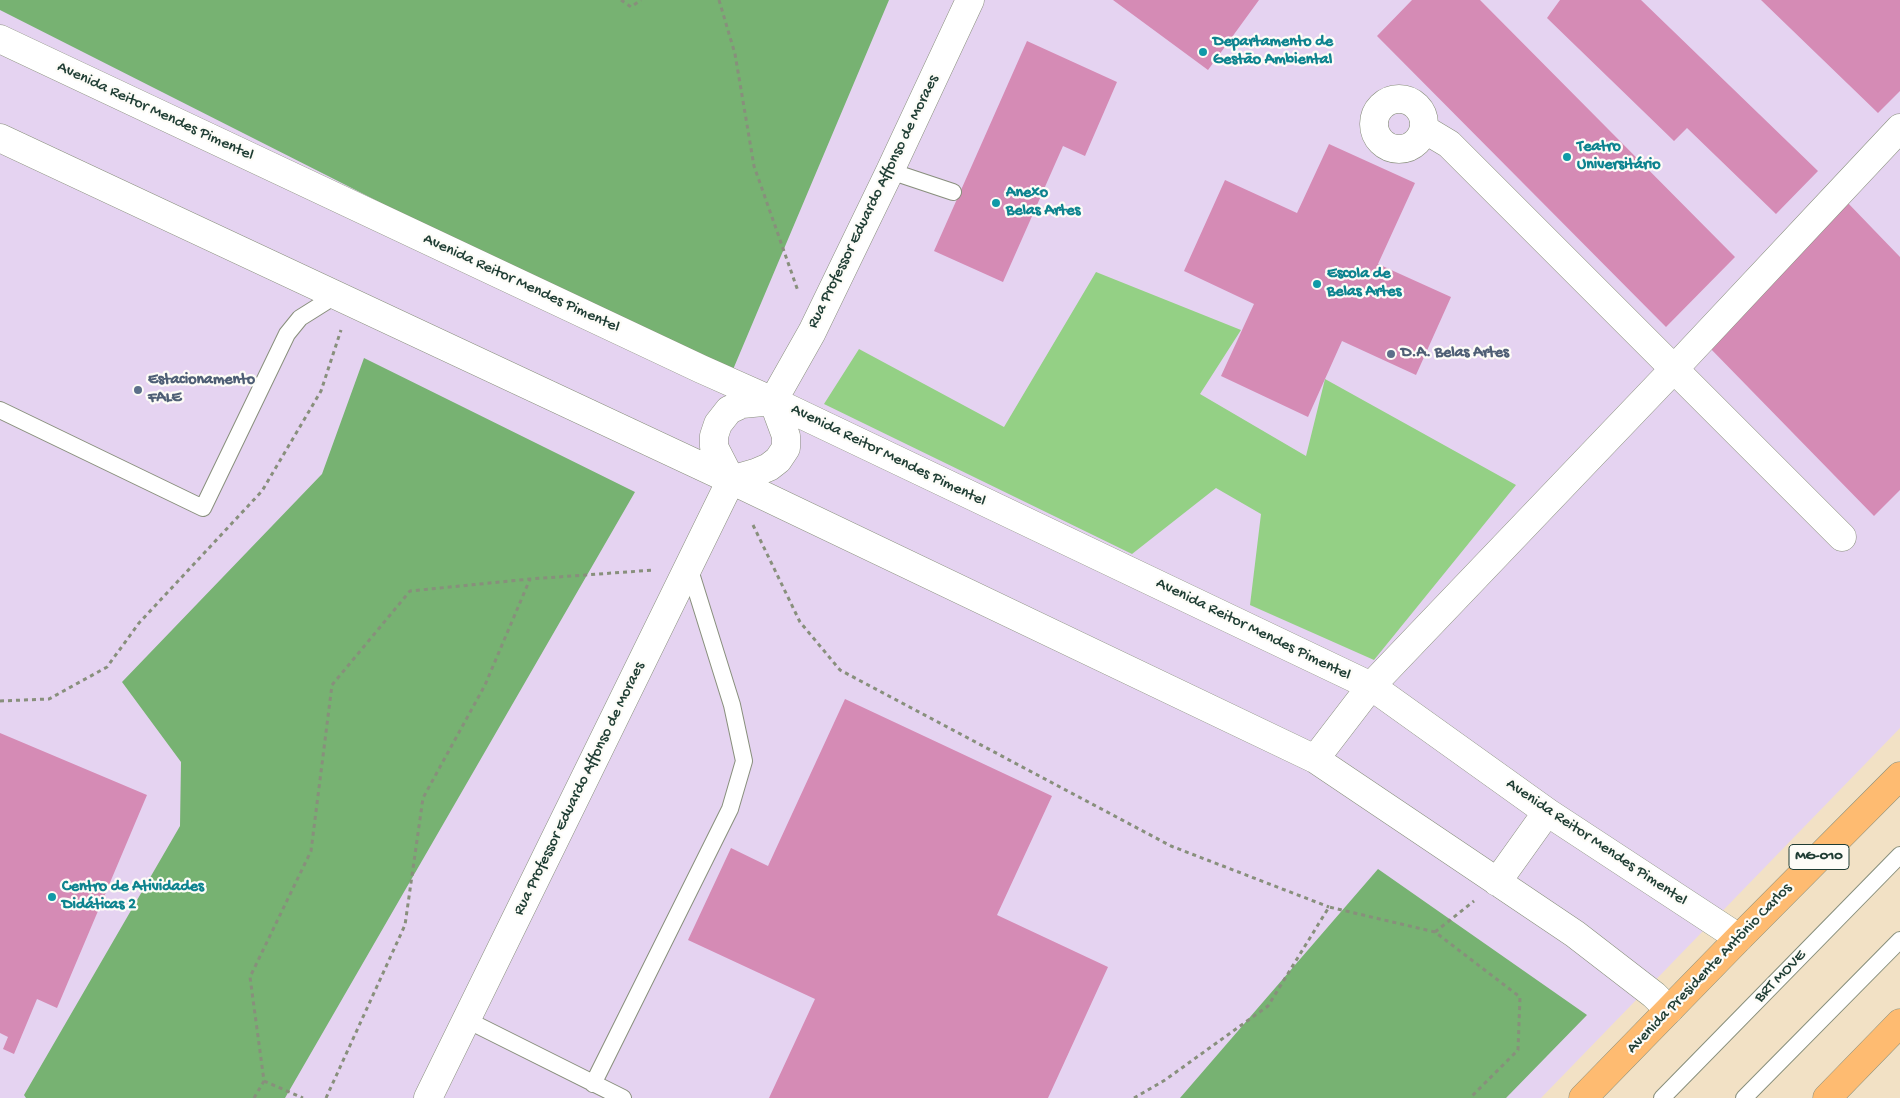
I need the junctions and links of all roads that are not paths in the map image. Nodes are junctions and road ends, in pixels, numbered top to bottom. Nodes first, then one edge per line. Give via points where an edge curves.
1 (970, 0) edge
2 (0, 39) edge
3 (1900, 128) edge
4 (1424, 129) dead end
5 (0, 138) edge
6 (890, 171) junction
7 (953, 192) dead end
8 (335, 296) junction
9 (1674, 369) junction
10 (773, 401) junction
11 (0, 410) edge
12 (732, 480) junction
13 (1842, 537) dead end
14 (689, 568) junction
15 (1370, 686) junction
16 (1315, 760) junction
17 (1900, 776) edge
18 (1547, 812) junction
19 (1900, 855) edge
20 (1497, 882) junction
21 (1738, 938) junction
22 (1900, 940) edge
23 (1670, 1010) junction
24 (467, 1020) junction
25 (1900, 1023) edge
26 (594, 1084) junction
27 (428, 1098) edge
28 (623, 1098) edge
29 (1583, 1098) edge
30 (1662, 1098) edge
31 (1744, 1098) edge
32 (1827, 1098) edge

1 - 6 street, Rua Professor Eduardo Affonso de Moraes
2 - 10 street, Avenida Reitor Mendes Pimentel
3 - 9 street
4 - 9 street via 1449,144
5 - 8 street
6 - 7 lane
6 - 10 street, Rua Professor Eduardo Affonso de Moraes via 812,332
8 - 11 lane via 300,318 286,334 203,508
8 - 12 street
9 - 13 street
9 - 15 street
10 - 12 street via 786,436 786,448 769,466
10 - 12 street via 742,404 729,410 718,424 714,447
10 - 15 street, Avenida Reitor Mendes Pimentel
12 - 14 street, Rua Professor Eduardo Affonso de Moraes
12 - 16 street
14 - 24 street, Rua Professor Eduardo Affonso de Moraes
14 - 26 lane via 732,705 744,761 730,809
15 - 16 street
15 - 18 street, Avenida Reitor Mendes Pimentel
16 - 20 street
17 - 21 highway, Avenida Presidente Antônio Carlos / MG-010
18 - 20 street
18 - 21 street, Avenida Reitor Mendes Pimentel
19 - 30 lane, BRT MOVE
20 - 23 street via 1575,934
21 - 23 highway, Avenida Presidente Antônio Carlos / MG-010
22 - 31 lane
23 - 29 highway, Avenida Presidente Antônio Carlos / MG-010
24 - 26 lane
24 - 27 street, Rua Professor Eduardo Affonso de Moraes
25 - 32 highway
26 - 28 lane

